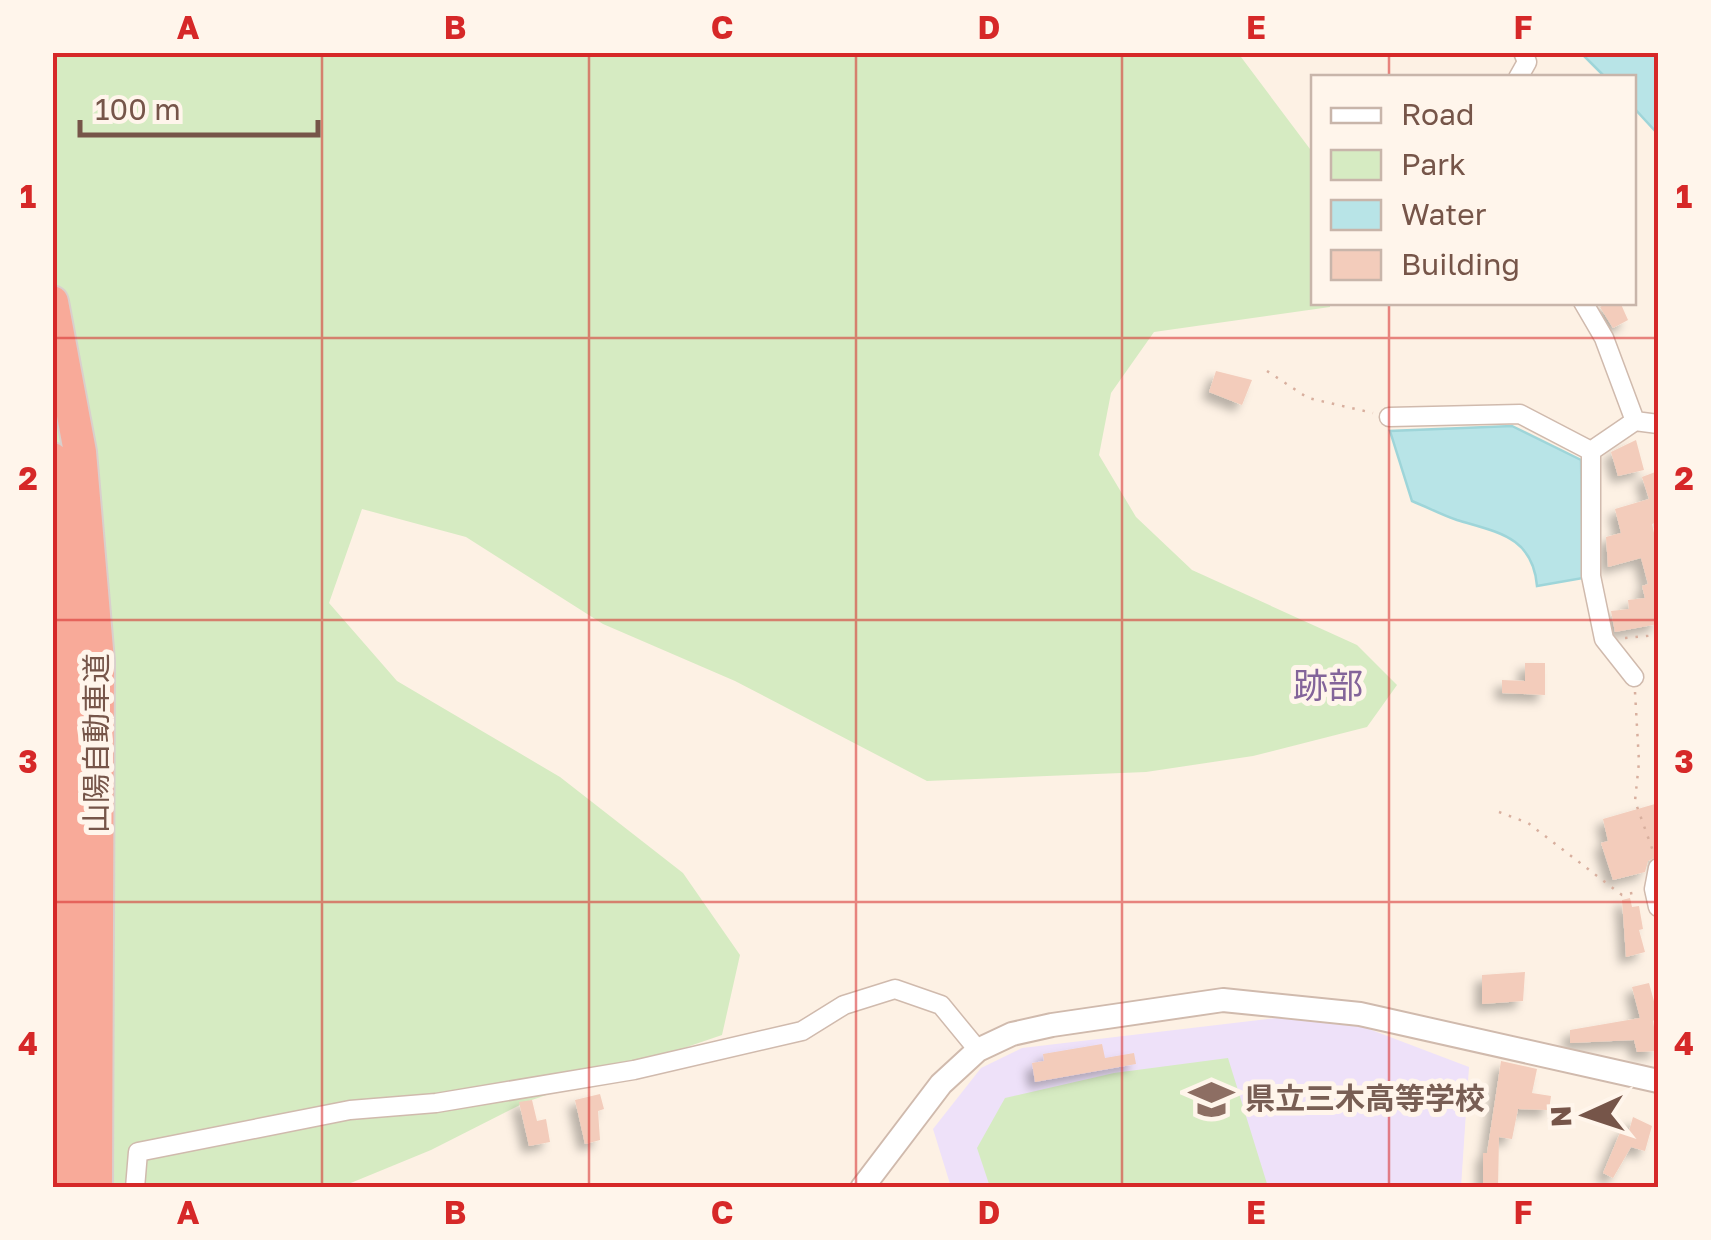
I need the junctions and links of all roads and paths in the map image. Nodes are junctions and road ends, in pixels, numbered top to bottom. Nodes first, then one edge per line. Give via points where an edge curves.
1 (1523, 52) edge
2 (1520, 75) edge
3 (52, 302) edge
4 (1585, 305) edge
5 (1267, 371) dead end
6 (1389, 417) joint
7 (1635, 421) junction
8 (1658, 424) edge
9 (1591, 451) junction
10 (52, 459) edge
11 (1658, 635) edge
12 (1604, 639) junction
13 (1634, 677) joint
14 (1499, 812) dead end
15 (1658, 867) edge
16 (1656, 898) edge
17 (978, 1050) junction
18 (1658, 1081) edge
19 (66, 1188) edge
20 (99, 1188) edge
21 (135, 1188) edge
22 (862, 1188) edge

1 - 2 street via 1527,62
3 - 20 highway, 山陽自動車道 via 80,452 98,661
4 - 7 street
5 - 6 path via 1308,398
6 - 9 street via 1520,414
7 - 8 street
7 - 9 street
9 - 12 street via 1592,576
10 - 19 highway, 山陽自動車道 via 70,663
11 - 12 path
12 - 13 street
13 - 15 path via 1635,801
14 - 16 path via 1528,823 1622,895
15 - 16 street
17 - 18 street via 1052,1025 1222,1000 1360,1014
17 - 21 street via 940,1005 895,989 844,1005 802,1031 634,1070 436,1104 350,1110 138,1152
17 - 22 street via 942,1084

